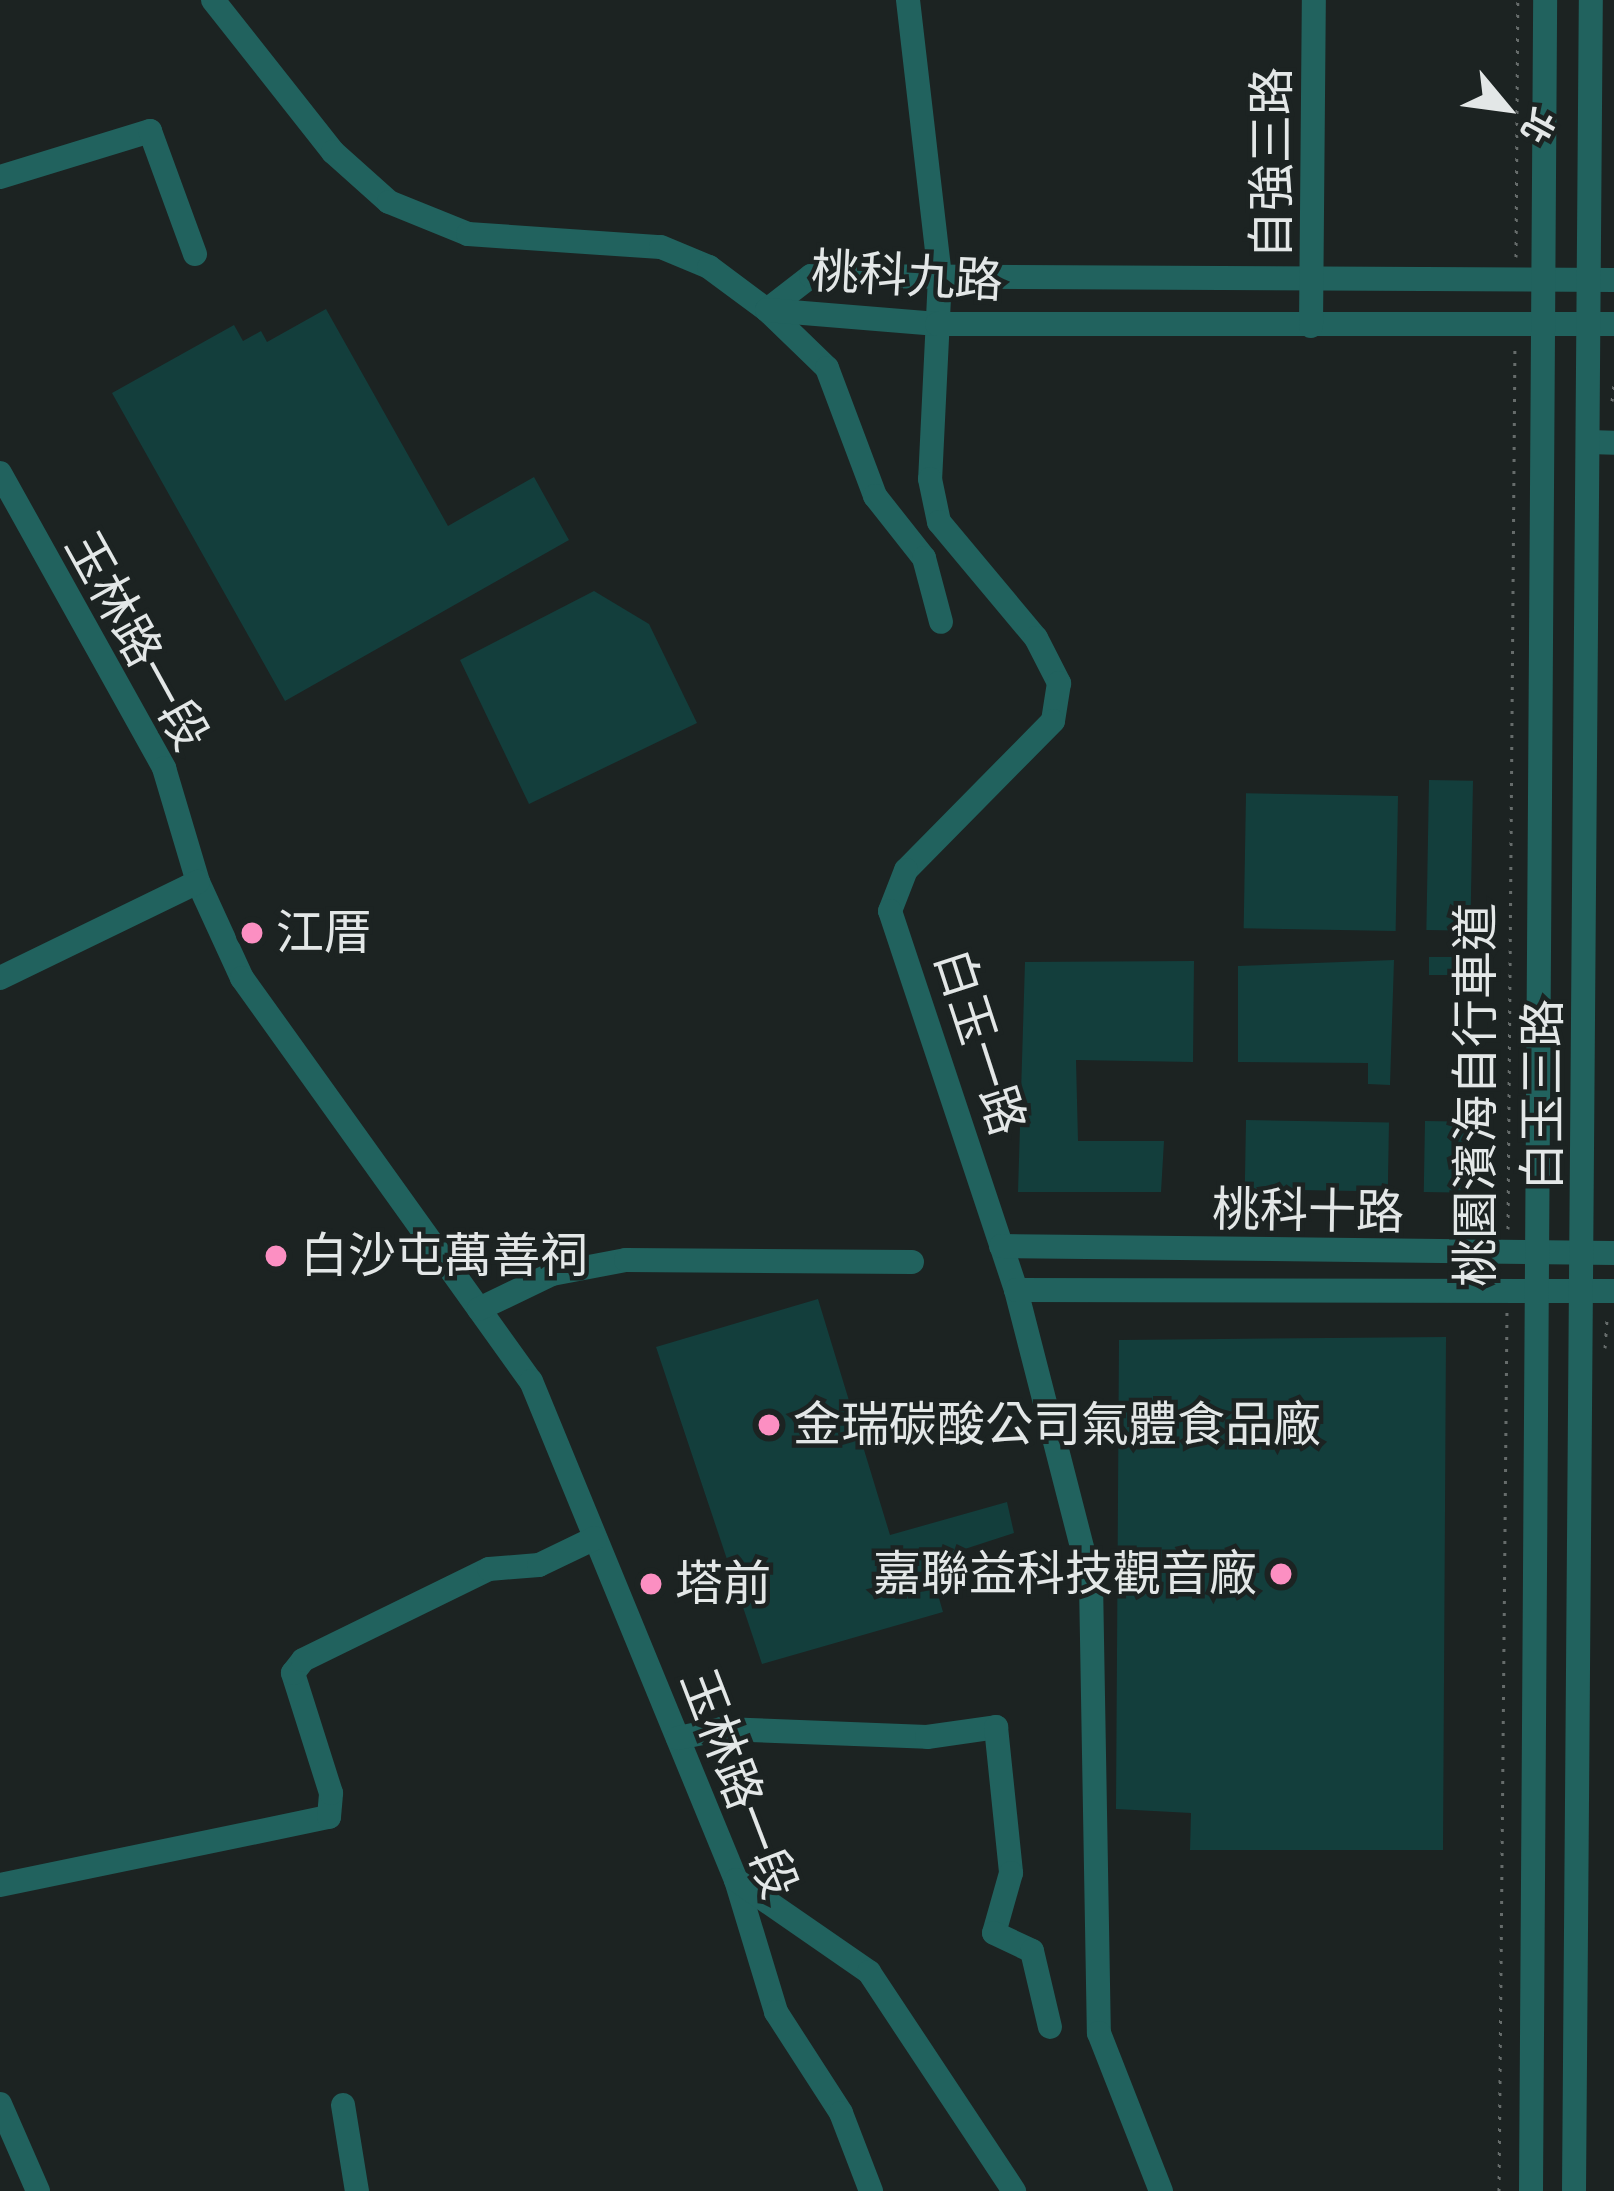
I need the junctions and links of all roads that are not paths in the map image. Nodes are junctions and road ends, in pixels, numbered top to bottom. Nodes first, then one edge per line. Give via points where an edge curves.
1 (213, 0) edge
2 (908, 0) edge
3 (1314, 0) edge
4 (1545, 0) edge
5 (1591, 0) edge
6 (0, 177) edge
7 (195, 254) dead end
8 (940, 277) junction
9 (1313, 277) junction
10 (1529, 280) junction
11 (1603, 280) edge
12 (767, 310) junction
13 (937, 324) junction
14 (1602, 324) edge
15 (1543, 325) junction
16 (1311, 326) junction
17 (1601, 442) edge
18 (0, 473) edge
19 (941, 622) dead end
20 (197, 882) junction
21 (0, 978) edge
22 (1001, 1246) junction
23 (1614, 1253) edge
24 (1585, 1254) junction
25 (1536, 1255) junction
26 (912, 1262) dead end
27 (1016, 1290) junction
28 (1537, 1290) junction
29 (1584, 1291) junction
30 (1614, 1291) edge
31 (479, 1309) junction
32 (595, 1538) junction
33 (678, 1738) junction
34 (736, 1880) junction
35 (0, 1885) edge
36 (1050, 2027) dead end
37 (0, 2104) edge
38 (344, 2105) dead end
39 (38, 2191) edge
40 (357, 2191) edge
41 (871, 2191) edge
42 (1014, 2191) edge
43 (1161, 2191) edge
44 (1531, 2191) edge
45 (1574, 2191) edge

1 - 12 street via 333,152 389,202 468,234 662,247 709,267
2 - 8 street, 白玉一路
3 - 9 street, 自強三路
4 - 10 street, 白玉三路
5 - 11 street, 白玉三路
6 - 7 street via 150,131
8 - 9 street, 桃科九路
8 - 12 street, 桃科九路 via 811,276
8 - 13 street, 白玉一路
9 - 10 street, 桃科九路
9 - 16 street, 自強三路
10 - 11 street, 桃科九路
10 - 15 street, 白玉三路
11 - 14 street, 白玉三路
12 - 13 street, 桃科九路
12 - 19 street via 827,368 875,496 924,558
13 - 16 street, 桃科九路
13 - 22 street, 白玉一路 via 930,479 939,522 1036,638 1059,683 1054,721 906,870 890,910
14 - 15 street, 桃科九路
14 - 17 street, 白玉三路
15 - 16 street, 桃科九路
15 - 25 street, 白玉三路
17 - 24 street, 白玉三路
18 - 20 street, 玉林路一段 via 164,768
20 - 21 street
20 - 31 street, 玉林路一段 via 242,978
22 - 25 street, 桃科十路
22 - 27 street, 白玉一路
23 - 24 street, 桃科十路
24 - 25 street, 桃科十路
24 - 29 street, 白玉三路
25 - 28 street, 白玉三路
26 - 31 street via 626,1260 552,1274
27 - 28 street, 桃科十路
27 - 43 street, 白玉一路 via 1091,1582 1099,2033 1123,2114
28 - 29 street, 桃科十路
28 - 44 street, 白玉三路
29 - 30 street, 桃科十路
29 - 45 street, 白玉三路
31 - 32 street, 玉林路一段 via 531,1382
32 - 33 street, 玉林路一段
32 - 35 street via 539,1565 489,1569 303,1660 293,1673 331,1793 329,1817
33 - 34 street, 玉林路一段
33 - 36 street via 722,1729 927,1737 996,1727 1011,1873 994,1934 1032,1951
34 - 41 street, 玉林路一段 via 776,2012 842,2113
34 - 42 street via 868,1972
37 - 39 street
38 - 40 street

